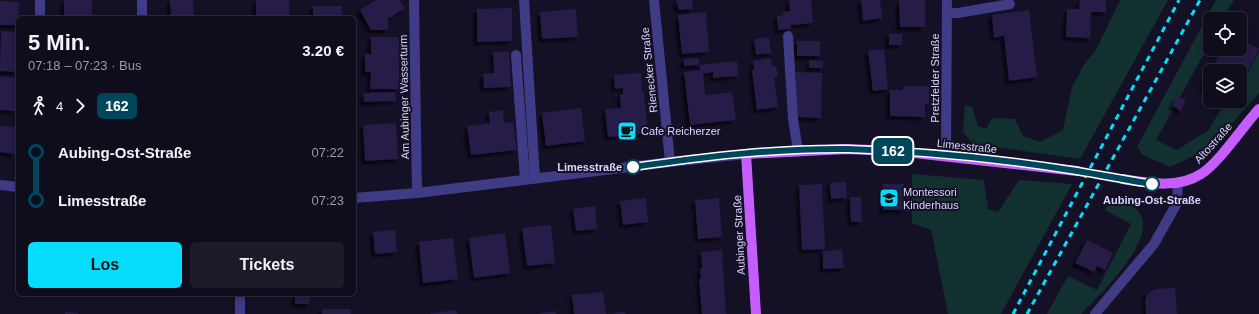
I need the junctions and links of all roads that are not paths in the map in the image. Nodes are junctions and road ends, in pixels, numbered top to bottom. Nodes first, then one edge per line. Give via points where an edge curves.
1 (40, 0) edge
2 (142, 0) edge
3 (414, 0) edge
4 (524, 0) edge
5 (654, 0) edge
6 (947, 0) edge
7 (1010, 4) dead end
8 (948, 13) junction
9 (40, 16) edge
10 (142, 16) edge
11 (788, 36) dead end
12 (516, 55) dead end
13 (1259, 109) edge
14 (798, 151) junction
15 (746, 154) junction
16 (946, 155) junction
17 (670, 162) junction
18 (1077, 171) tunnel mouth
19 (530, 179) junction
20 (1122, 180) tunnel mouth
21 (1178, 182) junction
22 (0, 185) edge
23 (16, 187) edge
24 (417, 193) junction
25 (356, 198) edge
26 (240, 296) edge
27 (240, 314) edge
28 (756, 314) edge
29 (1095, 314) edge

1 - 9 street
2 - 10 street
3 - 24 street, Am Aubinger Wasserturm
4 - 19 street
5 - 17 street, Rienecker Straße
6 - 8 street, Pretzfelder Straße
7 - 8 street
8 - 16 street, Pretzfelder Straße
11 - 14 street via 793,119
12 - 19 street
13 - 21 main road, Altostraße via 1201,174
14 - 15 main road, Limesstraße
14 - 16 main road, Limesstraße via 853,150
15 - 17 street, Limesstraße
15 - 28 main road, Aubinger Straße
16 - 18 main road, Limesstraße
17 - 19 street, Limesstraße
19 - 24 street, Limesstraße
20 - 21 main road via 1152,184
21 - 29 street via 1177,203 1154,244
22 - 23 street
24 - 25 street, Limesstraße
26 - 27 street

